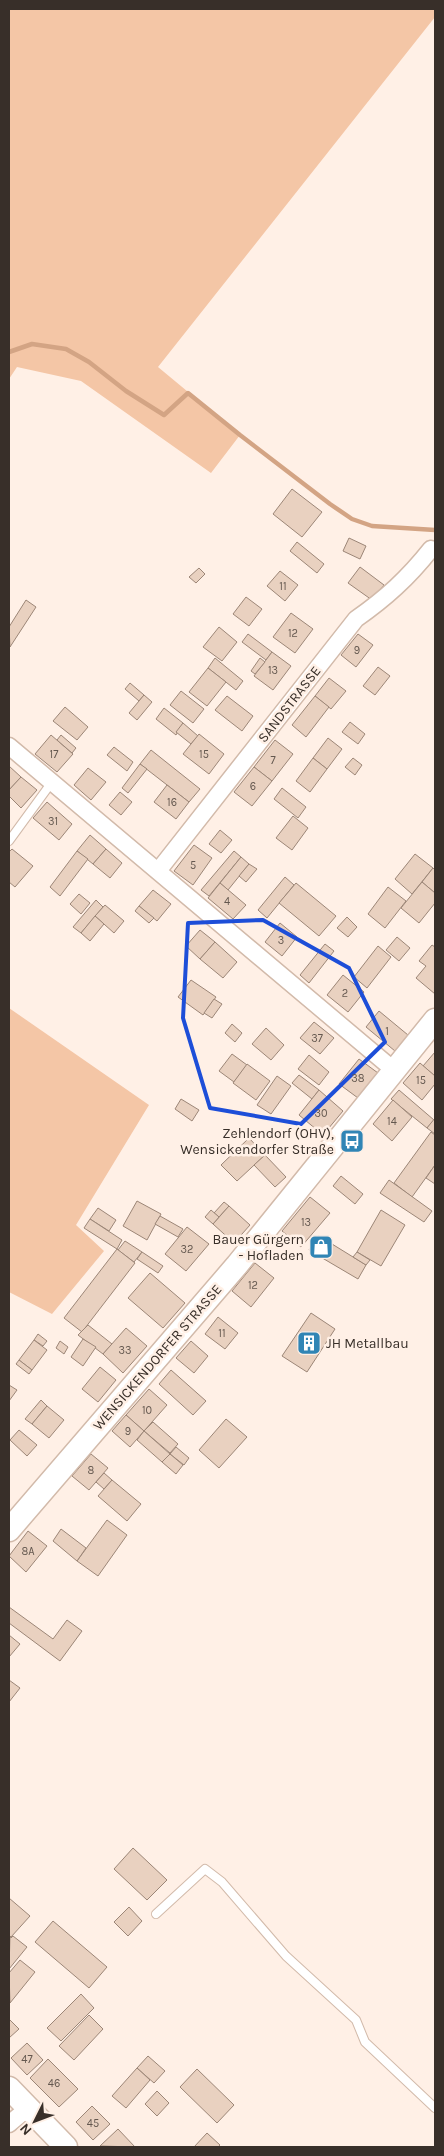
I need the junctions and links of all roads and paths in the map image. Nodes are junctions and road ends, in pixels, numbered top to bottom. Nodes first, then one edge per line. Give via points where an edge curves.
1 (431, 549) dead end
2 (9, 746) edge
3 (52, 782) junction
4 (9, 841) edge
5 (158, 871) junction
6 (434, 1024) edge
7 (395, 1070) junction
8 (9, 1530) edge
9 (156, 1914) dead end
10 (9, 2088) edge
11 (28, 2108) junction
12 (435, 2108) edge
13 (9, 2124) edge
14 (64, 2147) edge

1 - 5 street, SANDSTRASSE via 385,599 356,619
2 - 3 street
3 - 4 lane
3 - 5 street
5 - 7 street
6 - 7 main road, WENSICKENDORFER STRASSE
7 - 8 main road, WENSICKENDORFER STRASSE via 236,1265
9 - 12 lane via 205,1869 222,1882 286,1956 356,2020 365,2042
10 - 11 main road
11 - 13 street
11 - 14 main road

